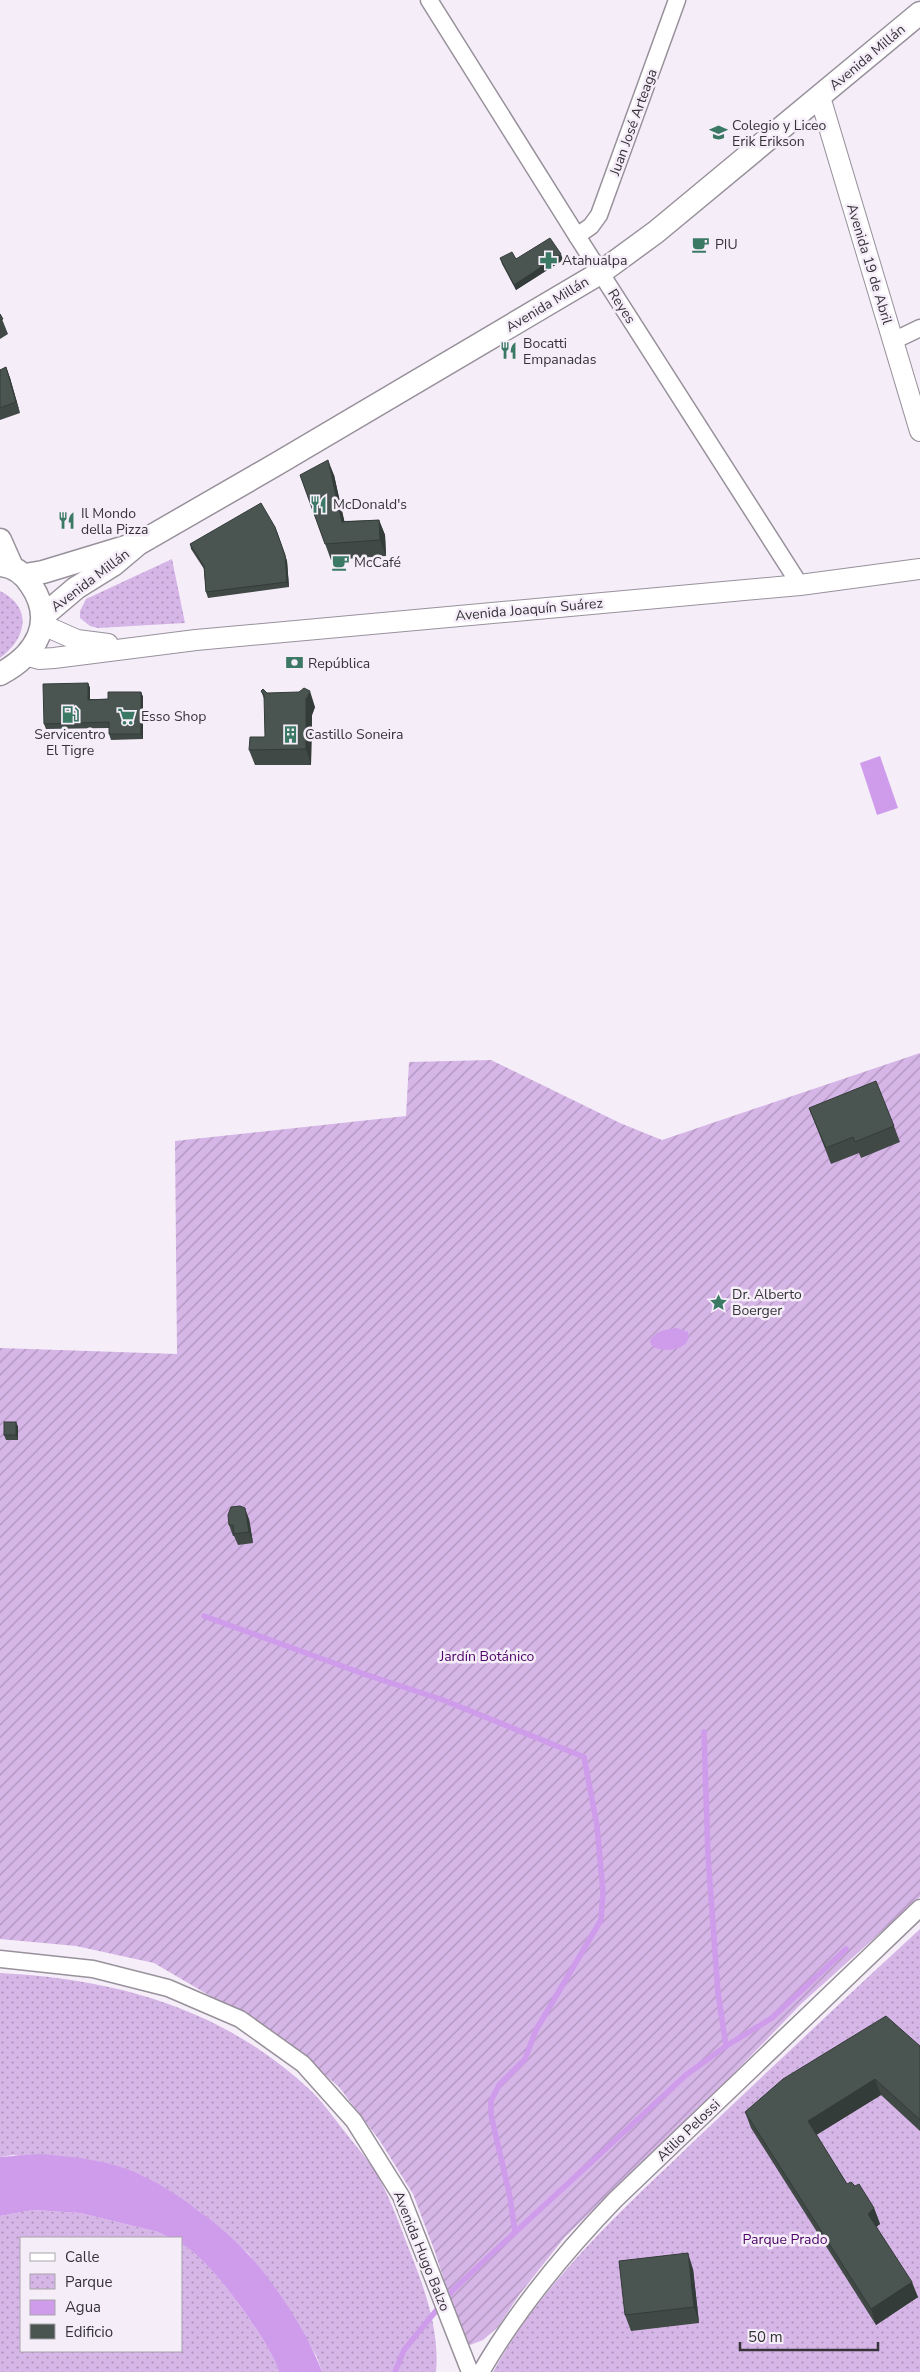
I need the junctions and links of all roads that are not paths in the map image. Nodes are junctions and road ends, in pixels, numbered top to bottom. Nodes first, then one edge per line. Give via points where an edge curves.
1 (429, 0) edge
2 (677, 0) edge
3 (920, 13) edge
4 (820, 97) junction
5 (576, 236) junction
6 (600, 273) junction
7 (920, 328) edge
8 (893, 342) junction
9 (920, 431) edge
10 (0, 540) edge
11 (138, 544) junction
12 (12, 569) edge
13 (920, 569) edge
14 (800, 585) junction
15 (43, 621) junction
16 (137, 647) junction
17 (25, 656) junction
18 (0, 674) edge
19 (920, 1908) edge
20 (0, 1959) edge
21 (470, 2372) edge
22 (481, 2372) edge

1 - 5 street, Reyes
2 - 5 street, Juan José Arteaga via 600,215
3 - 4 main road, Avenida Millán
4 - 6 main road, Avenida Millán via 656,232
4 - 8 street, Avenida 19 de Abril
5 - 6 street, Reyes
6 - 11 main road, Avenida Millán
6 - 14 street, Reyes
7 - 8 street
8 - 9 street, Avenida 19 de Abril
10 - 12 main road
11 - 12 main road, Avenida Millán via 43,572
11 - 15 main road, Avenida Millán via 113,565 76,588
12 - 15 main road via 38,595
13 - 14 street, Avenida Joaquín Suárez
14 - 16 street, Avenida Joaquín Suárez
15 - 16 street, Avenida Joaquín Suárez via 77,640
15 - 17 main road
16 - 17 street, Avenida Joaquín Suárez via 54,658
17 - 18 main road
19 - 22 street, Atilio Pelossi via 576,2240 518,2314
20 - 21 street, Avenida Hugo Balzo via 94,1968 168,1988 240,2019 303,2064 354,2121 401,2196

